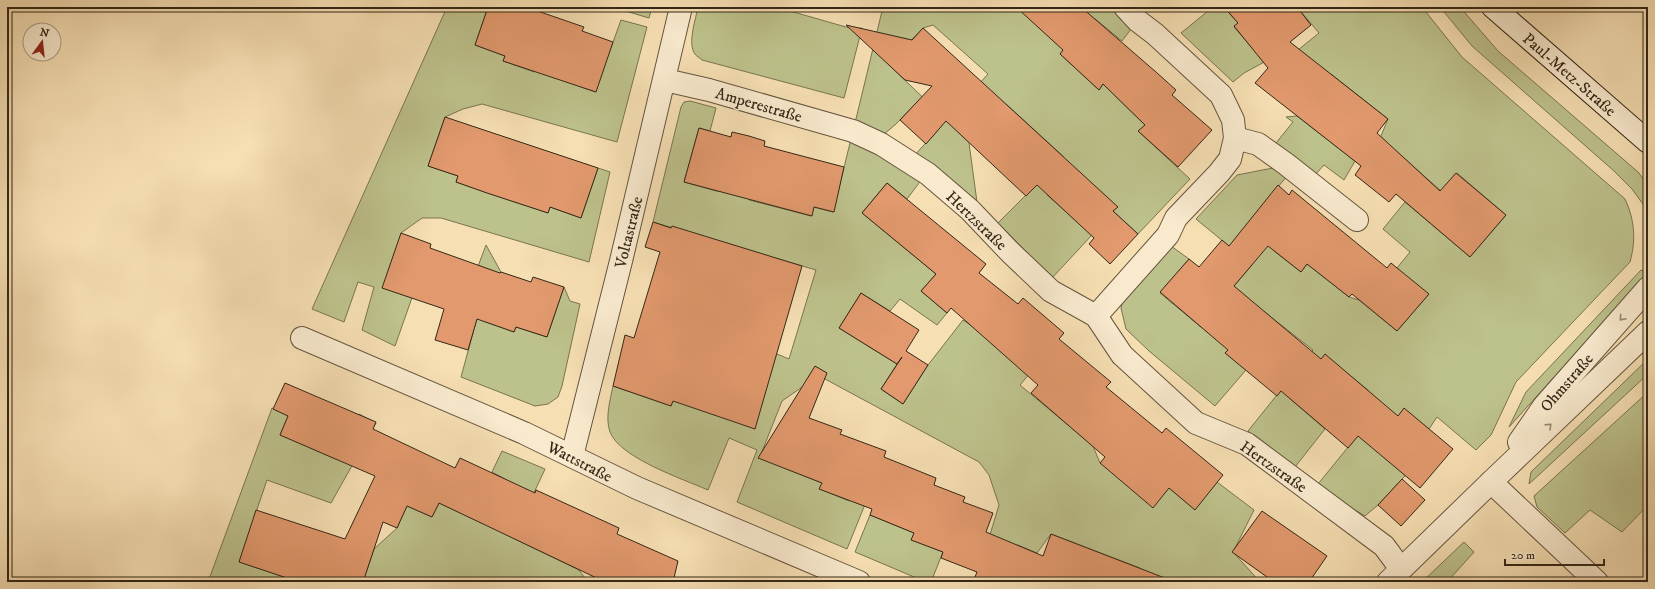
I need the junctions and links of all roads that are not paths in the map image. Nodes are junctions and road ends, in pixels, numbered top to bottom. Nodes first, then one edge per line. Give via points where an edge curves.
1 (681, 7) edge
2 (1126, 7) edge
3 (1493, 7) edge
4 (665, 80) junction
5 (853, 131) joint
6 (1235, 138) junction
7 (1648, 142) edge
8 (1357, 220) dead end
9 (1648, 288) edge
10 (1096, 316) junction
11 (1648, 332) edge
12 (302, 338) dead end
13 (572, 456) junction
14 (1491, 482) junction
15 (1395, 576) edge
16 (860, 582) edge
17 (1597, 582) edge

1 - 4 street, Voltastraße
2 - 6 street via 1138,21 1221,95 1233,120
3 - 7 street, Paul-Metz-Straße
4 - 5 street, Amperestraße
4 - 13 street, Voltastraße
5 - 10 street, Hertzstraße via 881,144 928,174 970,210 1051,291
6 - 8 street via 1258,144
6 - 10 street via 1230,159 1176,218 1168,235
9 -> 14 street, Ohmstraße via 1544,406
10 - 15 street, Hertzstraße via 1122,355 1196,423 1247,444 1384,546
14 -> 11 street, Ohmstraße
12 - 13 street, Wattstraße
13 - 16 street, Wattstraße via 637,488
14 - 15 street, Ohmstraße
14 - 17 street

